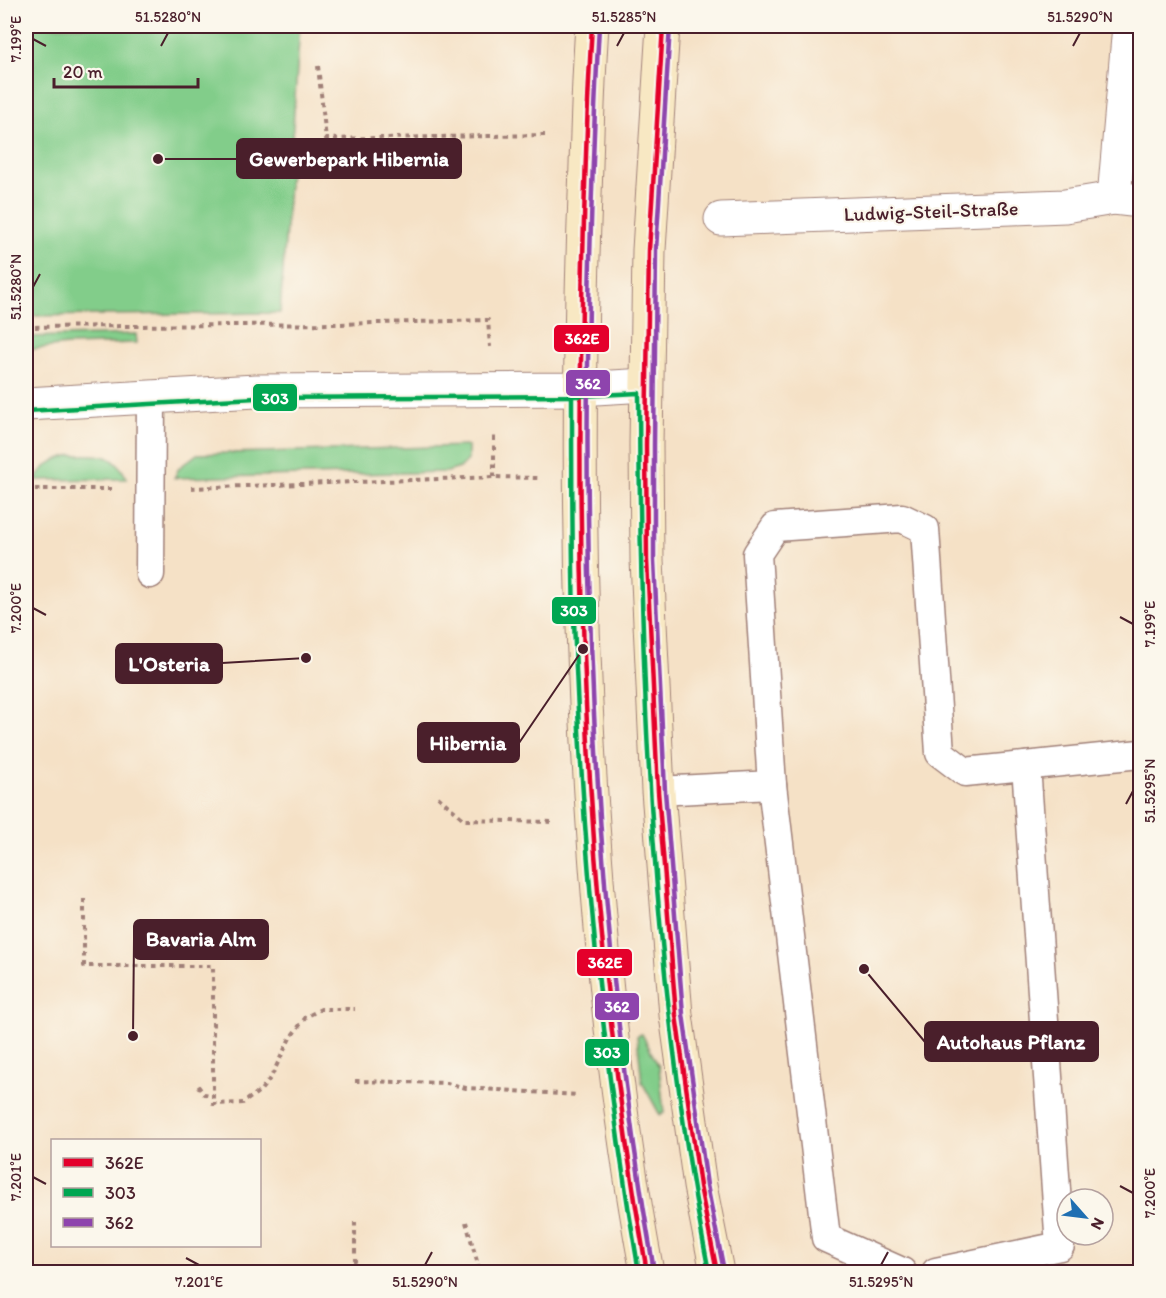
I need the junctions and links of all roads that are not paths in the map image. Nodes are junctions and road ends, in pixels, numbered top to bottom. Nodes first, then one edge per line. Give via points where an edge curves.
1 (592, 26) edge
2 (663, 26) edge
3 (1129, 26) edge
4 (1127, 199) edge
5 (721, 219) dead end
6 (646, 385) junction
7 (579, 389) junction
8 (151, 398) junction
9 (26, 404) edge
10 (150, 574) dead end
11 (1140, 754) edge
12 (1026, 766) junction
13 (772, 785) junction
14 (658, 791) junction
15 (647, 1272) edge
16 (717, 1272) edge
17 (902, 1272) edge
18 (936, 1272) edge

1 - 7 main road
2 - 6 main road via 649,250
3 - 4 street
4 - 5 street, Ludwig-Steil-Straße via 1065,206
6 - 7 street
6 - 14 main road via 647,560
7 - 8 street via 256,391
7 - 15 main road via 583,649 602,960 618,1097
8 - 9 street
8 - 10 lane
11 - 12 lane
12 - 13 lane via 965,772 940,753 925,529 902,518 787,526 775,527 757,554
12 - 18 lane via 1060,1246
13 - 14 lane
13 - 17 lane via 826,1238
14 - 16 main road via 676,1015 700,1186

